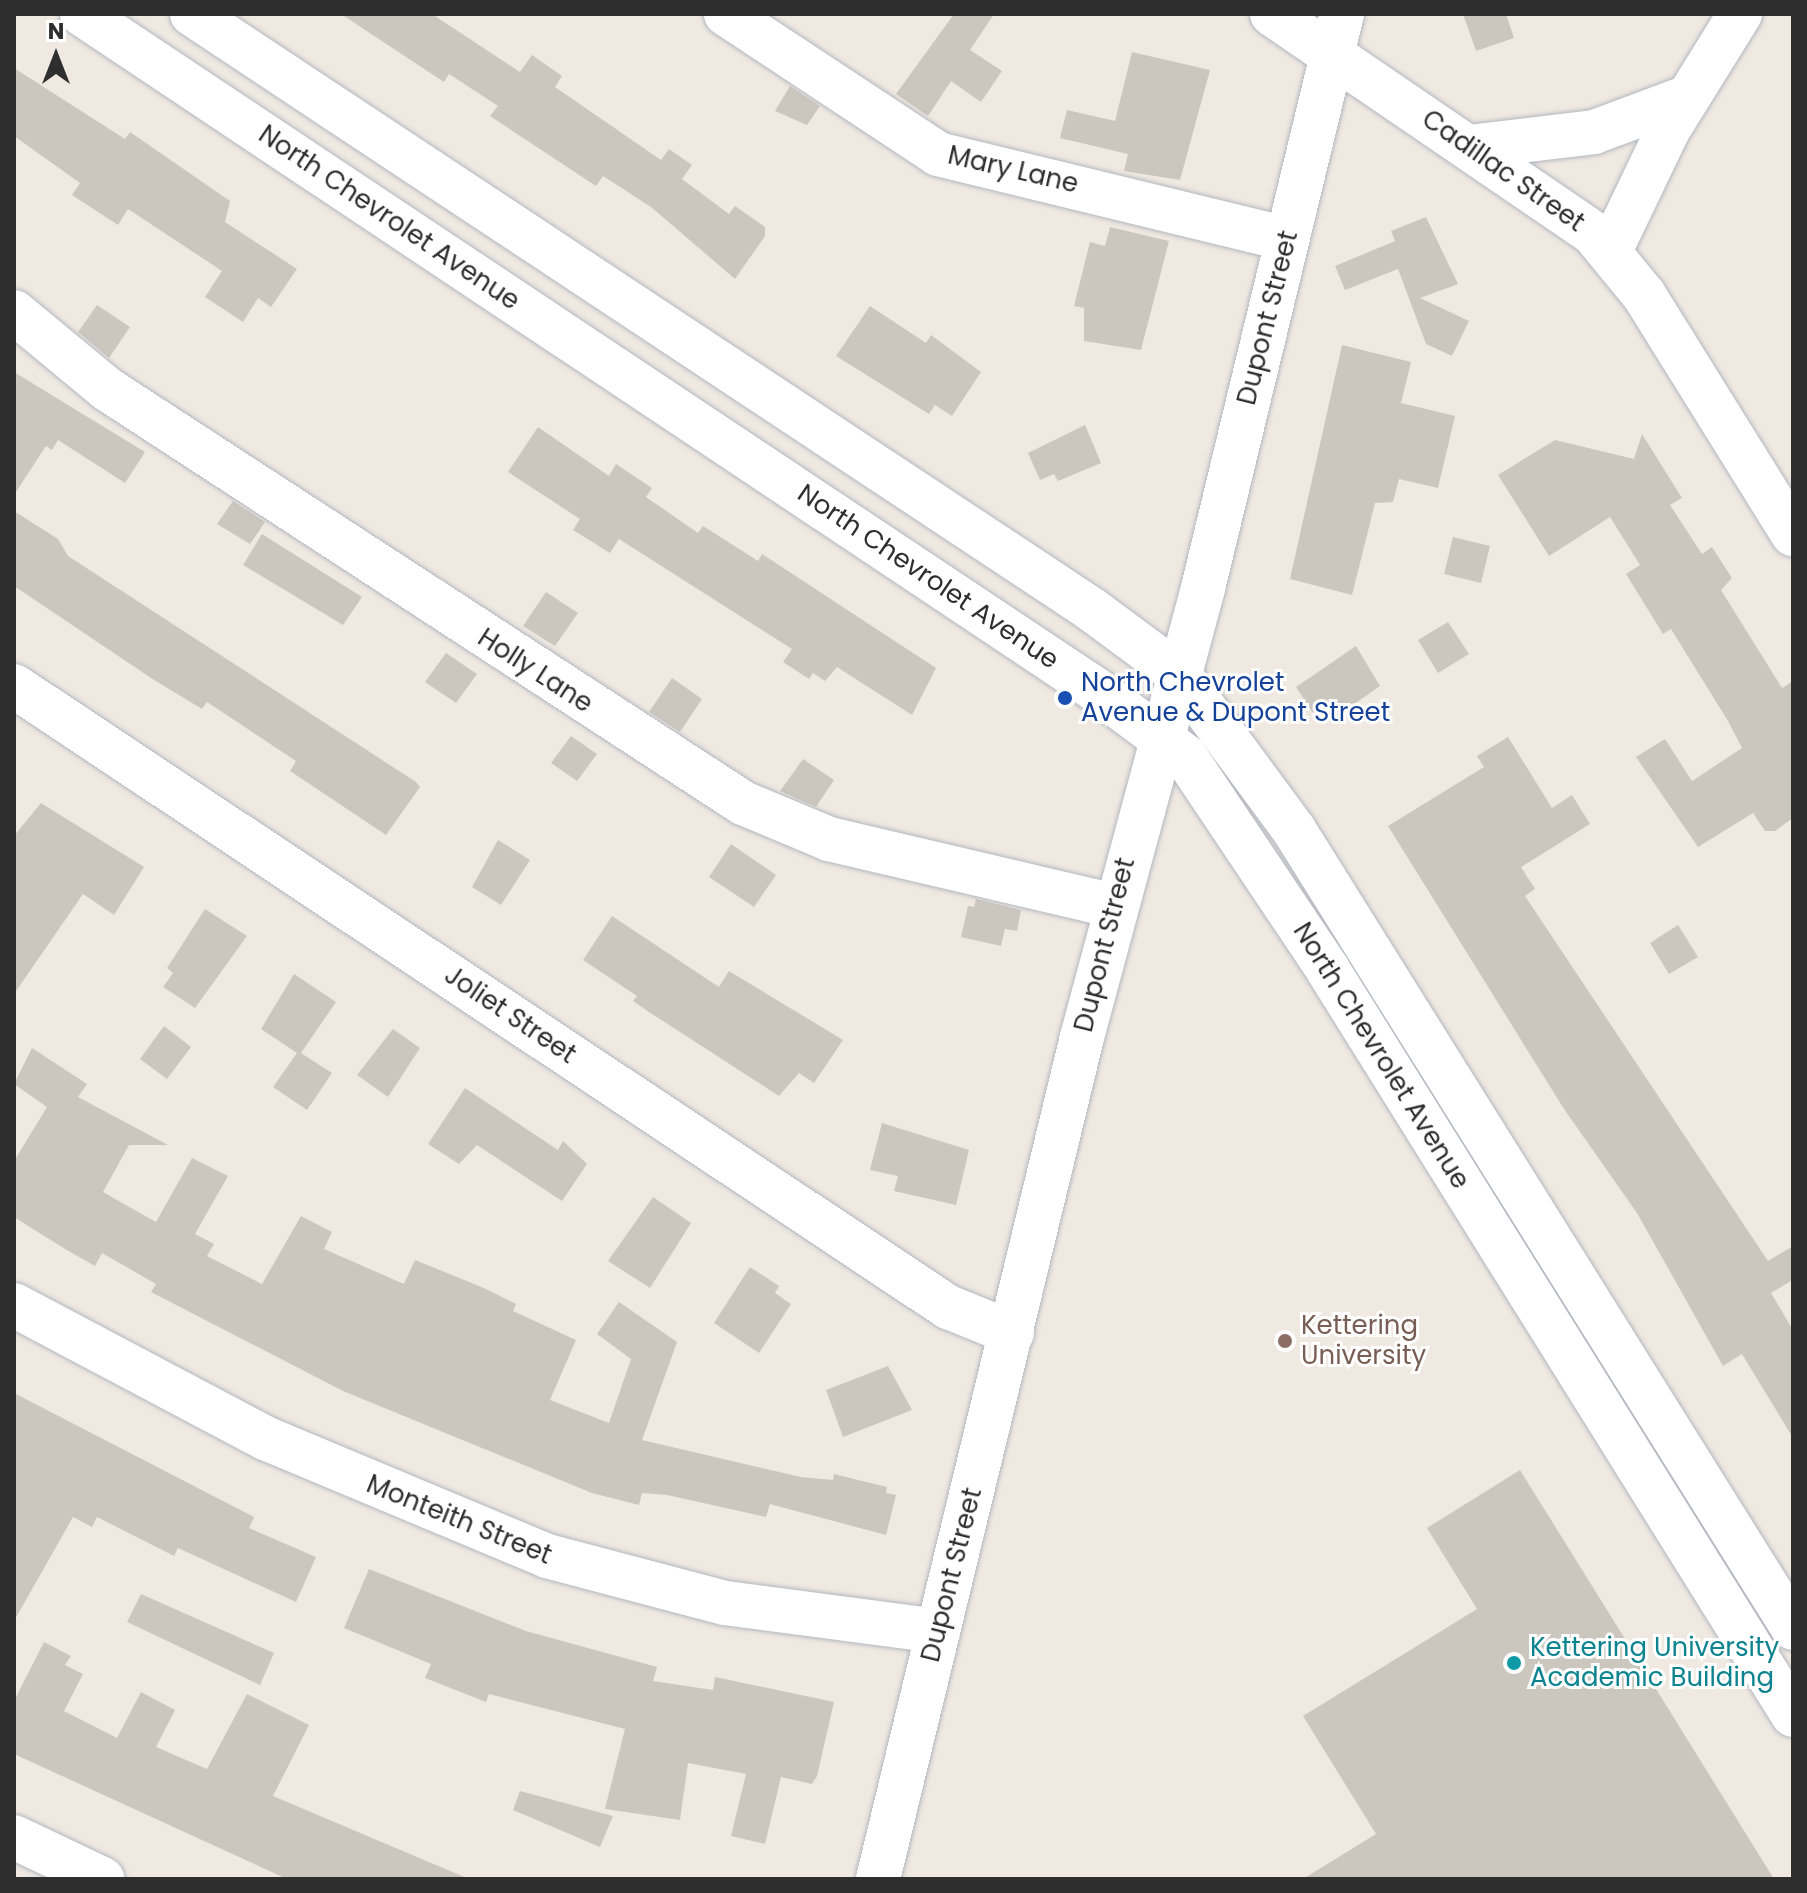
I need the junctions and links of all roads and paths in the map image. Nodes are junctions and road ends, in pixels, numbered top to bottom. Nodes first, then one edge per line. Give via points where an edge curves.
1 (82, 14) edge
2 (192, 14) edge
3 (726, 14) edge
4 (1272, 14) edge
5 (1740, 14) edge
6 (1337, 34) edge
7 (1688, 97) junction
8 (1469, 147) junction
9 (1287, 239) junction
10 (1610, 251) junction
11 (573, 267) junction
12 (14, 312) edge
13 (538, 318) junction
14 (1793, 534) edge
15 (1179, 674) junction
16 (14, 686) edge
17 (1161, 734) junction
18 (1115, 906) junction
19 (14, 1305) edge
20 (1012, 1333) junction
21 (1617, 1344) junction
22 (1577, 1368) junction
23 (1793, 1628) edge
24 (938, 1631) junction
25 (1793, 1715) edge
26 (14, 1837) edge
27 (102, 1879) edge
28 (878, 1879) edge

1 - 13 street, North Chevrolet Avenue
2 - 11 street, North Chevrolet Avenue
3 - 9 street, Mary Lane via 938,154
4 - 6 street, Cadillac Street
5 - 7 street
6 - 8 street, Cadillac Street
6 - 9 street, Dupont Street
7 - 8 street via 1594,132
7 - 10 street
8 - 10 street, Cadillac Street via 1575,218
9 - 15 street, Dupont Street
10 - 14 street, Cadillac Street
11 - 13 street
11 - 15 street, North Chevrolet Avenue via 1091,609
12 - 18 street, Holly Lane via 107,389 743,803 829,839
13 - 17 street, North Chevrolet Avenue
15 - 17 street, Dupont Street
15 - 21 street, North Chevrolet Avenue via 1294,830
16 - 20 street, Joliet Street via 948,1307
17 - 18 street, Dupont Street
17 - 22 street, North Chevrolet Avenue via 1199,772 1232,819
18 - 20 street, Dupont Street
19 - 24 street, Monteith Street via 265,1438 547,1556 725,1603
20 - 24 street, Dupont Street
21 - 22 street
21 - 23 street, North Chevrolet Avenue
22 - 25 street, North Chevrolet Avenue
24 - 28 street, Dupont Street
26 - 27 street

